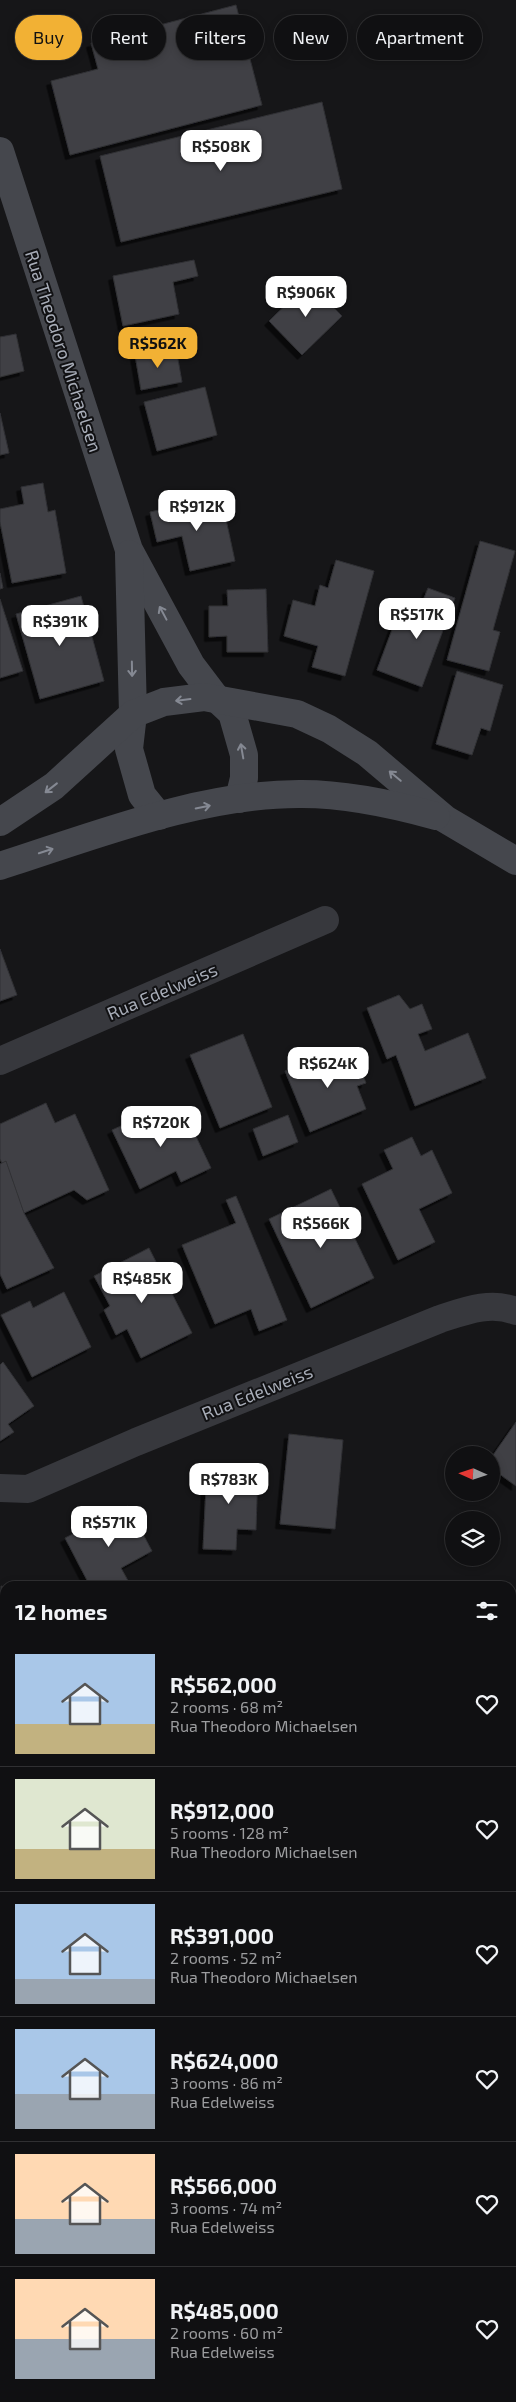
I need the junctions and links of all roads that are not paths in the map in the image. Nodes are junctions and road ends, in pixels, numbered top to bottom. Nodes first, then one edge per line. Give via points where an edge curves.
1 (0, 151) edge
2 (129, 550) junction
3 (216, 698) junction
4 (133, 714) junction
5 (239, 799) junction
6 (159, 816) junction
7 (445, 819) junction
8 (0, 822) edge
9 (516, 861) edge
10 (0, 866) edge
11 (325, 920) dead end
12 (0, 1061) edge
13 (516, 1311) edge
14 (0, 1488) edge

1 - 2 main road, Rua Theodoro Michaelsen
3 -> 2 main road, Rua Theodoro Michaelsen via 191,665
2 -> 4 main road, Rua Theodoro Michaelsen
3 -> 4 main road via 164,702
5 -> 3 main road, Rua Theodoro Michaelsen via 244,778 244,755 232,713
7 -> 3 main road via 367,753 328,729 297,714
4 - 6 main road, Rua Theodoro Michaelsen via 129,749 136,779 142,795
4 -> 8 main road via 54,786
6 -> 5 main road
5 - 7 main road via 301,794 337,796 392,804
10 -> 6 main road
7 - 9 main road
11 - 12 street, Rua Edelweiss
13 - 14 street, Rua Edelweiss via 496,1306 440,1319 145,1438 28,1489

